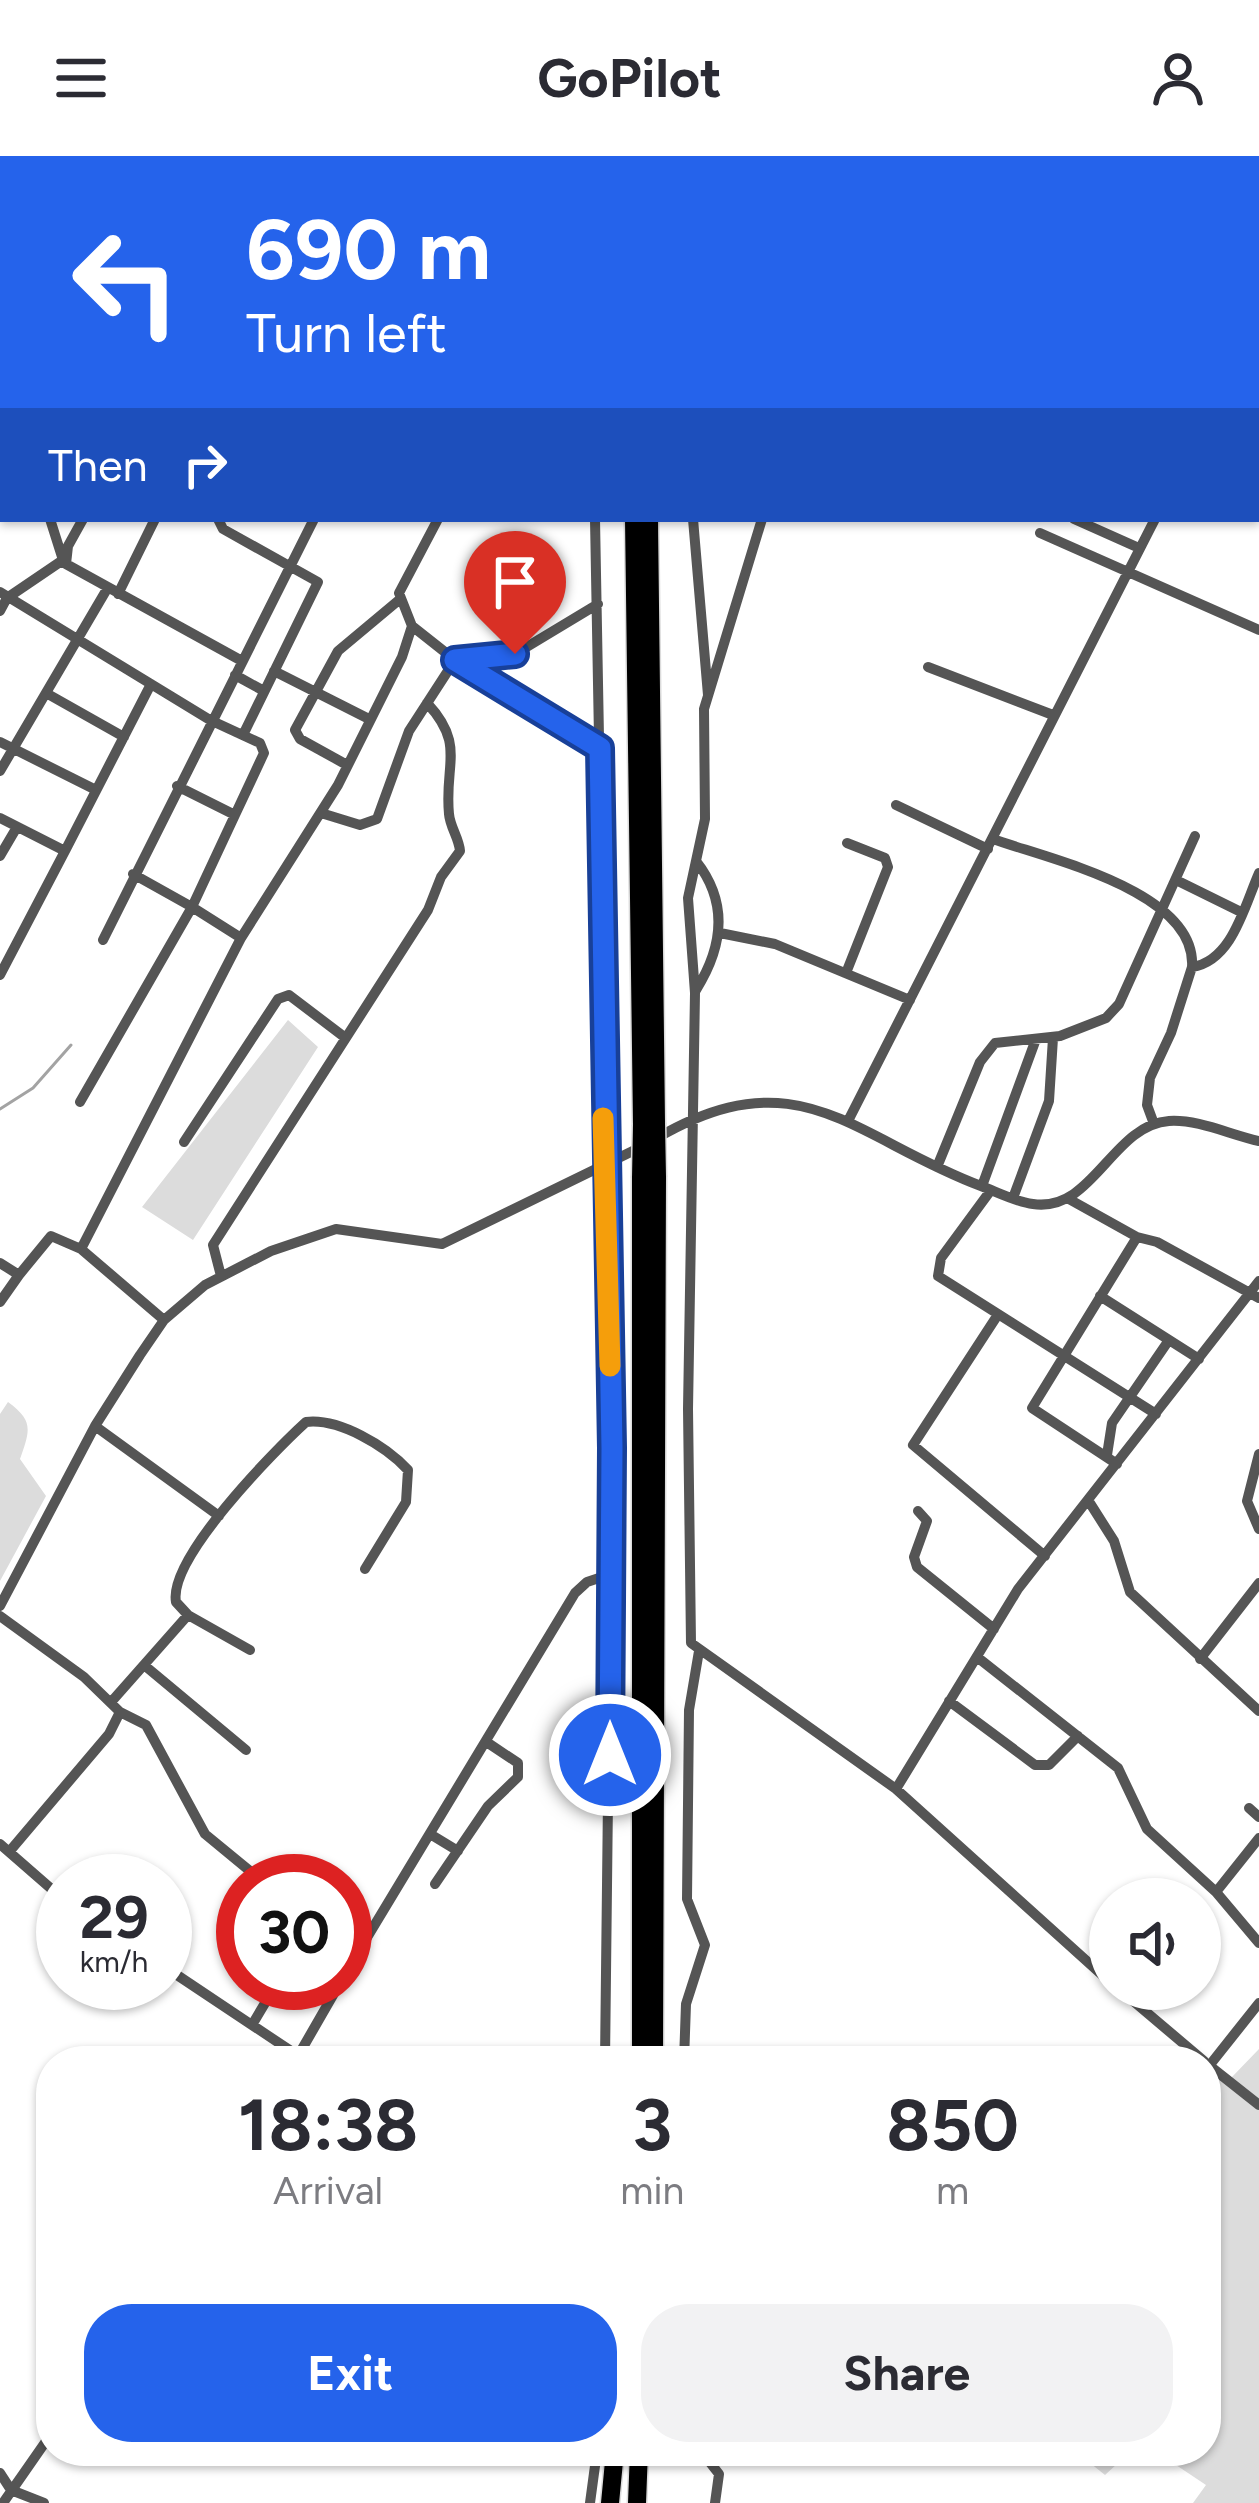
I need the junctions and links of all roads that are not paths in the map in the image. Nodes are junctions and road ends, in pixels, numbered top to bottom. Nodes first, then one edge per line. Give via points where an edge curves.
1 (51, 522) edge
2 (82, 522) edge
3 (153, 522) edge
4 (219, 522) edge
5 (312, 522) edge
6 (436, 522) edge
7 (596, 522) edge
8 (634, 522) edge
9 (649, 522) edge
10 (692, 522) edge
11 (761, 522) edge
12 (1081, 522) edge
13 (1153, 522) edge
14 (1040, 533) dead end
15 (1139, 548) junction
16 (63, 560) junction
17 (290, 566) junction
18 (1126, 569) junction
19 (112, 592) junction
20 (4, 595) edge
21 (399, 600) junction
22 (598, 604) junction
23 (0, 610) edge
24 (412, 626) junction
25 (1259, 631) edge
26 (76, 639) junction
27 (455, 660) junction
28 (242, 661) junction
29 (928, 667) dead end
30 (274, 671) junction
31 (235, 675) junction
32 (151, 684) junction
33 (264, 691) junction
34 (314, 692) junction
35 (46, 693) junction
36 (708, 697) junction
37 (427, 703) junction
38 (1053, 715) junction
39 (369, 719) junction
40 (210, 720) junction
41 (243, 735) junction
42 (124, 737) junction
43 (0, 742) edge
44 (600, 748) junction
45 (14, 749) junction
46 (347, 765) junction
47 (0, 771) edge
48 (177, 786) junction
49 (96, 790) junction
50 (896, 805) dead end
51 (321, 813) junction
52 (235, 814) junction
53 (0, 818) edge
54 (17, 826) junction
55 (1195, 836) dead end
56 (847, 843) dead end
57 (990, 844) junction
58 (65, 851) junction
59 (0, 856) edge
60 (696, 861) junction
61 (1259, 873) edge
62 (133, 874) junction
63 (1176, 880) junction
64 (192, 908) junction
65 (1163, 909) junction
66 (1241, 912) junction
67 (720, 933) junction
68 (241, 938) junction
69 (103, 940) dead end
70 (1192, 967) junction
71 (846, 973) junction
72 (0, 975) edge
73 (695, 993) junction
74 (910, 1000) junction
75 (343, 1036) junction
76 (1053, 1038) junction
77 (1036, 1039) junction
78 (80, 1102) dead end
79 (695, 1116) junction
80 (849, 1119) junction
81 (649, 1124) junction
82 (1154, 1124) junction
83 (1259, 1141) edge
84 (184, 1142) dead end
85 (937, 1167) junction
86 (604, 1169) junction
87 (649, 1178) junction
88 (986, 1188) junction
89 (1013, 1198) junction
90 (1067, 1198) junction
91 (1137, 1237) junction
92 (81, 1249) junction
93 (0, 1263) edge
94 (20, 1275) junction
95 (214, 1280) junction
96 (1259, 1281) edge
97 (1100, 1295) junction
98 (1255, 1296) edge
99 (0, 1302) edge
100 (997, 1316) junction
101 (164, 1320) junction
102 (1169, 1340) junction
103 (1060, 1356) junction
104 (1199, 1359) junction
105 (1131, 1398) junction
106 (1156, 1414) junction
107 (95, 1426) junction
108 (1259, 1454) edge
109 (1112, 1460) junction
110 (1088, 1500) junction
111 (918, 1511) dead end
112 (218, 1516) junction
113 (1259, 1529) edge
114 (1045, 1556) junction
115 (365, 1569) dead end
116 (611, 1574) junction
117 (1259, 1583) edge
118 (0, 1606) edge
119 (188, 1615) junction
120 (0, 1616) edge
121 (994, 1629) junction
122 (250, 1650) dead end
123 (699, 1651) junction
124 (976, 1657) junction
125 (1200, 1659) junction
126 (144, 1665) junction
127 (112, 1701) junction
128 (949, 1701) junction
129 (1259, 1711) edge
130 (120, 1712) junction
131 (1078, 1736) junction
132 (488, 1743) junction
133 (246, 1750) dead end
134 (896, 1789) junction
135 (430, 1834) junction
136 (1259, 1838) edge
137 (4, 1848) edge
138 (458, 1851) junction
139 (229, 1854) edge
140 (36, 1876) edge
141 (1201, 1878) edge
142 (435, 1884) dead end
143 (1221, 1886) edge
144 (1221, 1898) edge
145 (372, 1927) edge
146 (1259, 1943) edge
147 (1089, 1963) edge
148 (192, 1984) edge
149 (1259, 2003) edge
150 (262, 2010) edge
151 (326, 2010) edge
152 (1144, 2010) edge
153 (253, 2025) junction
154 (284, 2046) edge
155 (308, 2046) edge
156 (604, 2046) edge
157 (641, 2046) edge
158 (654, 2046) edge
159 (685, 2046) edge
160 (1186, 2046) edge
161 (1221, 2046) edge
162 (1221, 2075) edge
163 (1259, 2105) edge
164 (36, 2455) edge
165 (595, 2466) edge
166 (614, 2466) edge
167 (638, 2466) edge
168 (715, 2466) edge
169 (0, 2473) edge
170 (11, 2490) junction
171 (3, 2503) edge
172 (44, 2503) edge
173 (590, 2503) edge
174 (610, 2503) edge
175 (637, 2503) edge
176 (715, 2503) edge

1 - 16 street
2 - 16 street
3 - 19 street
4 - 17 street
5 - 17 street
6 - 21 street
7 - 22 street
8 - 81 highway
9 - 81 highway
10 - 36 street
11 - 36 street
12 - 15 street
13 - 15 street
14 - 18 street
15 - 18 street
16 - 19 street
16 - 20 street
17 - 28 street
17 - 30 street via 318,588
18 - 25 street
18 - 38 street
19 - 26 street
19 - 28 street
20 - 23 street
20 - 26 street
21 - 24 street
21 - 34 street via 338,651
22 - 27 street via 515,654
22 - 44 street
24 - 27 street
24 - 39 street
26 - 32 street
26 - 35 street
27 - 37 street
27 - 44 street
28 - 31 street
29 - 38 street
30 - 33 street
30 - 34 street
31 - 33 street
31 - 40 street
32 - 40 street
32 - 42 street
33 - 41 street
34 - 39 street
34 - 46 street via 296,735
35 - 42 street
35 - 45 street
36 - 60 street
37 - 51 street via 377,819 359,825
37 - 75 street via 448,725 448,812 460,851
38 - 57 street
39 - 46 street
40 - 41 street
40 - 48 street
41 - 52 street via 264,747
42 - 49 street
43 - 45 street
44 - 86 street
45 - 47 street
45 - 49 street
46 - 51 street
48 - 52 street
48 - 62 street
49 - 58 street
50 - 57 street
51 - 68 street
52 - 64 street
53 - 54 street
54 - 58 street
54 - 59 street
55 - 63 street
56 - 71 street via 889,867
57 - 65 street via 1124,886
57 - 74 street
58 - 72 street
60 - 67 street via 713,883
60 - 73 street via 688,898
61 - 66 street
62 - 64 street
62 - 69 street
63 - 65 street
63 - 66 street
64 - 68 street
64 - 78 street
65 - 70 street via 1189,946
65 - 76 street via 1119,1004 1106,1018
66 - 70 street via 1217,958
67 - 71 street via 775,944
67 - 73 street
68 - 92 street
70 - 82 street via 1150,1078
71 - 74 street
73 - 79 street
74 - 80 street
75 - 84 street via 289,995 278,999
75 - 95 street via 213,1245
76 - 77 street
76 - 89 street via 1049,1101
77 - 85 street via 988,1049
77 - 88 street
79 - 80 street via 775,1103
79 - 86 street
79 - 123 street via 688,1631
80 - 85 street
81 - 87 highway, bridge
82 - 83 street via 1185,1122
82 - 90 street
85 - 88 street
86 - 95 street via 442,1244 336,1228
86 - 116 street
87 - 157 highway
87 - 158 highway
88 - 89 street
88 - 100 street via 936,1272
89 - 90 street via 1041,1205
90 - 91 street
91 - 97 street
91 - 98 street
92 - 94 street via 51,1236
92 - 101 street
93 - 94 street
94 - 99 street
95 - 101 street
96 - 98 street
97 - 102 street
97 - 103 street
98 - 104 street
100 - 103 street
100 - 114 street via 913,1445
101 - 107 street
102 - 104 street
102 - 105 street
103 - 105 street
103 - 109 street via 1034,1411
104 - 106 street
105 - 106 street
105 - 109 street via 1112,1423
106 - 109 street
107 - 112 street
107 - 118 street
108 - 113 street via 1247,1501
109 - 110 street
110 - 114 street
110 - 125 street via 1114,1541 1130,1592
111 - 121 street via 927,1521 916,1567
112 - 115 street via 306,1422 344,1429 394,1455 411,1480
112 - 119 street via 176,1583 176,1602
114 - 121 street
116 - 132 street via 575,1593
116 - 156 street
117 - 125 street
119 - 122 street
119 - 126 street
120 - 127 street
121 - 124 street
123 - 134 street
123 - 159 street via 688,1729 688,1899 705,1945 686,2004
124 - 128 street
124 - 131 street
125 - 129 street
126 - 127 street
126 - 133 street
127 - 130 street
128 - 131 street via 1034,1766 1049,1765
128 - 134 street
130 - 137 street
130 - 139 street via 146,1725 205,1834
131 - 141 street via 1124,1775 1147,1829
132 - 135 street
132 - 138 street via 518,1763 518,1777
134 - 147 street
135 - 138 street
135 - 145 street
136 - 143 street
137 - 140 street
138 - 142 street
144 - 146 street
148 - 153 street
149 - 161 street
150 - 153 street
151 - 155 street
152 - 160 street
153 - 154 street
162 - 163 street
164 - 170 street
165 - 173 street
166 - 174 highway
167 - 175 highway
168 - 176 street
169 - 170 street
170 - 171 street
170 - 172 street

